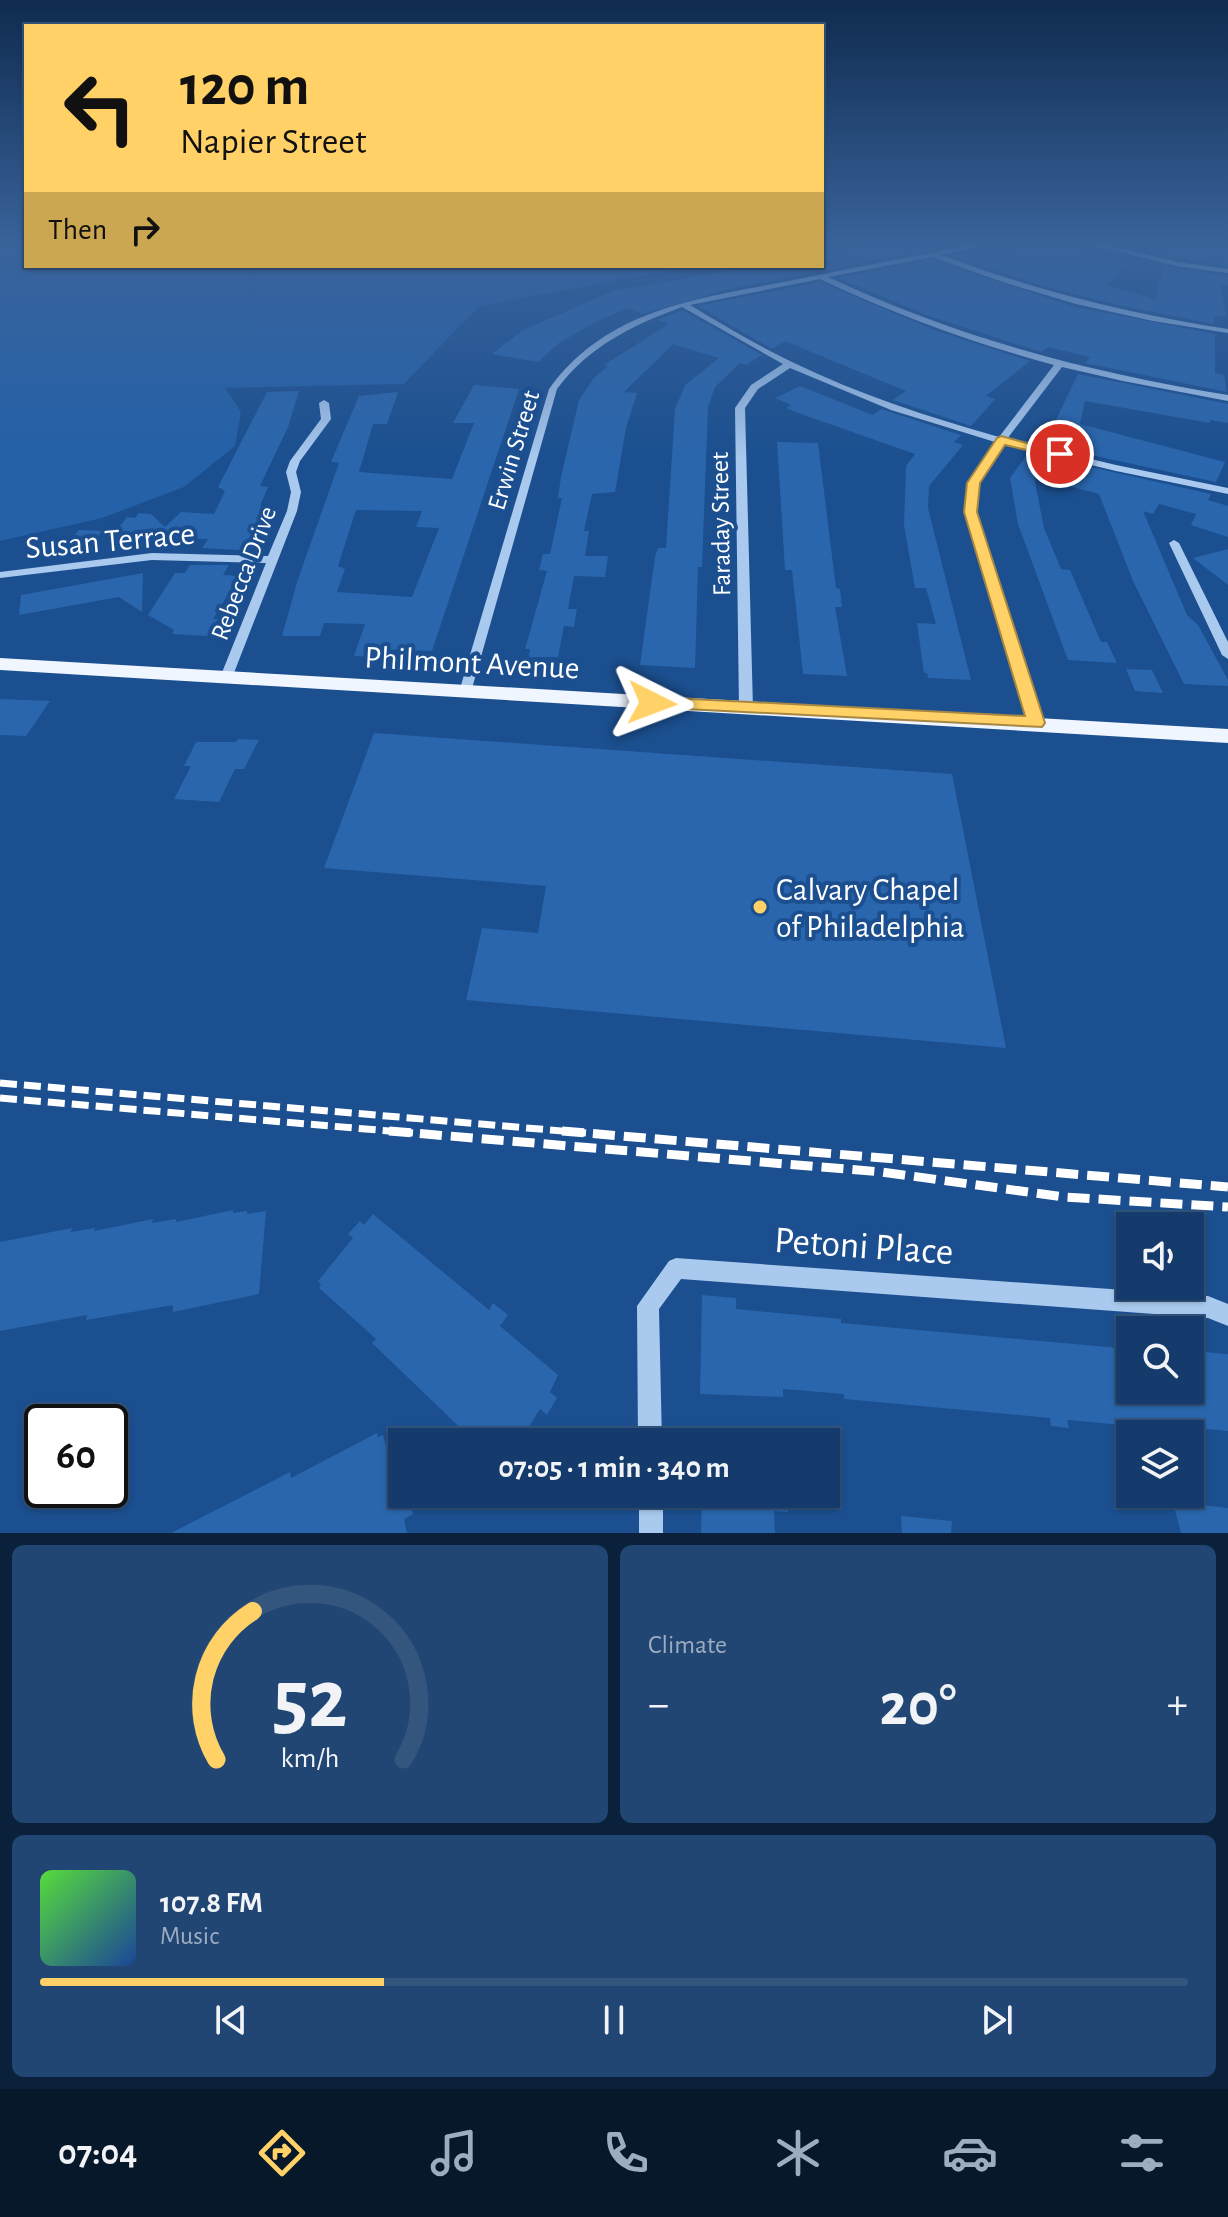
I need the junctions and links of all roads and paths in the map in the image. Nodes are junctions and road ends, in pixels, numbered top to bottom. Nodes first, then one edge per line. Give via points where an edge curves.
1 (652, 317) edge
2 (705, 317) edge
3 (907, 317) edge
4 (1144, 317) edge
5 (1228, 331) edge
6 (790, 364) junction
7 (1059, 365) junction
8 (1228, 398) edge
9 (324, 403) dead end
10 (1001, 440) junction
11 (1228, 491) edge
12 (1174, 543) dead end
13 (272, 560) junction
14 (0, 575) edge
15 (1228, 655) edge
16 (0, 664) edge
17 (227, 675) junction
18 (465, 692) junction
19 (746, 708) junction
20 (1036, 723) junction
21 (1228, 736) edge
22 (1228, 1315) edge
23 (650, 1428) edge
24 (651, 1508) edge
25 (651, 1533) edge

1 - 18 street, Erwin Street via 610,334 566,368 553,389
2 - 6 street
3 - 7 street
4 - 5 street
6 - 10 street via 880,401
6 - 19 street, Faraday Street via 760,381 740,408
7 - 8 street
7 - 10 street
9 - 13 street, Rebecca Drive via 326,419 291,472 296,492 292,511
10 - 11 street
10 - 20 street via 973,483 971,512
12 - 15 street
13 - 14 street, Susan Terrace via 135,558 41,574
13 - 17 street, Rebecca Drive
16 - 17 main road, Philmont Avenue
17 - 18 main road, Philmont Avenue
18 - 19 main road, Philmont Avenue
19 - 20 main road, Philmont Avenue
20 - 21 main road, Philmont Avenue
22 - 23 street, Petoni Place via 1208,1307 676,1268 648,1306
24 - 25 street

